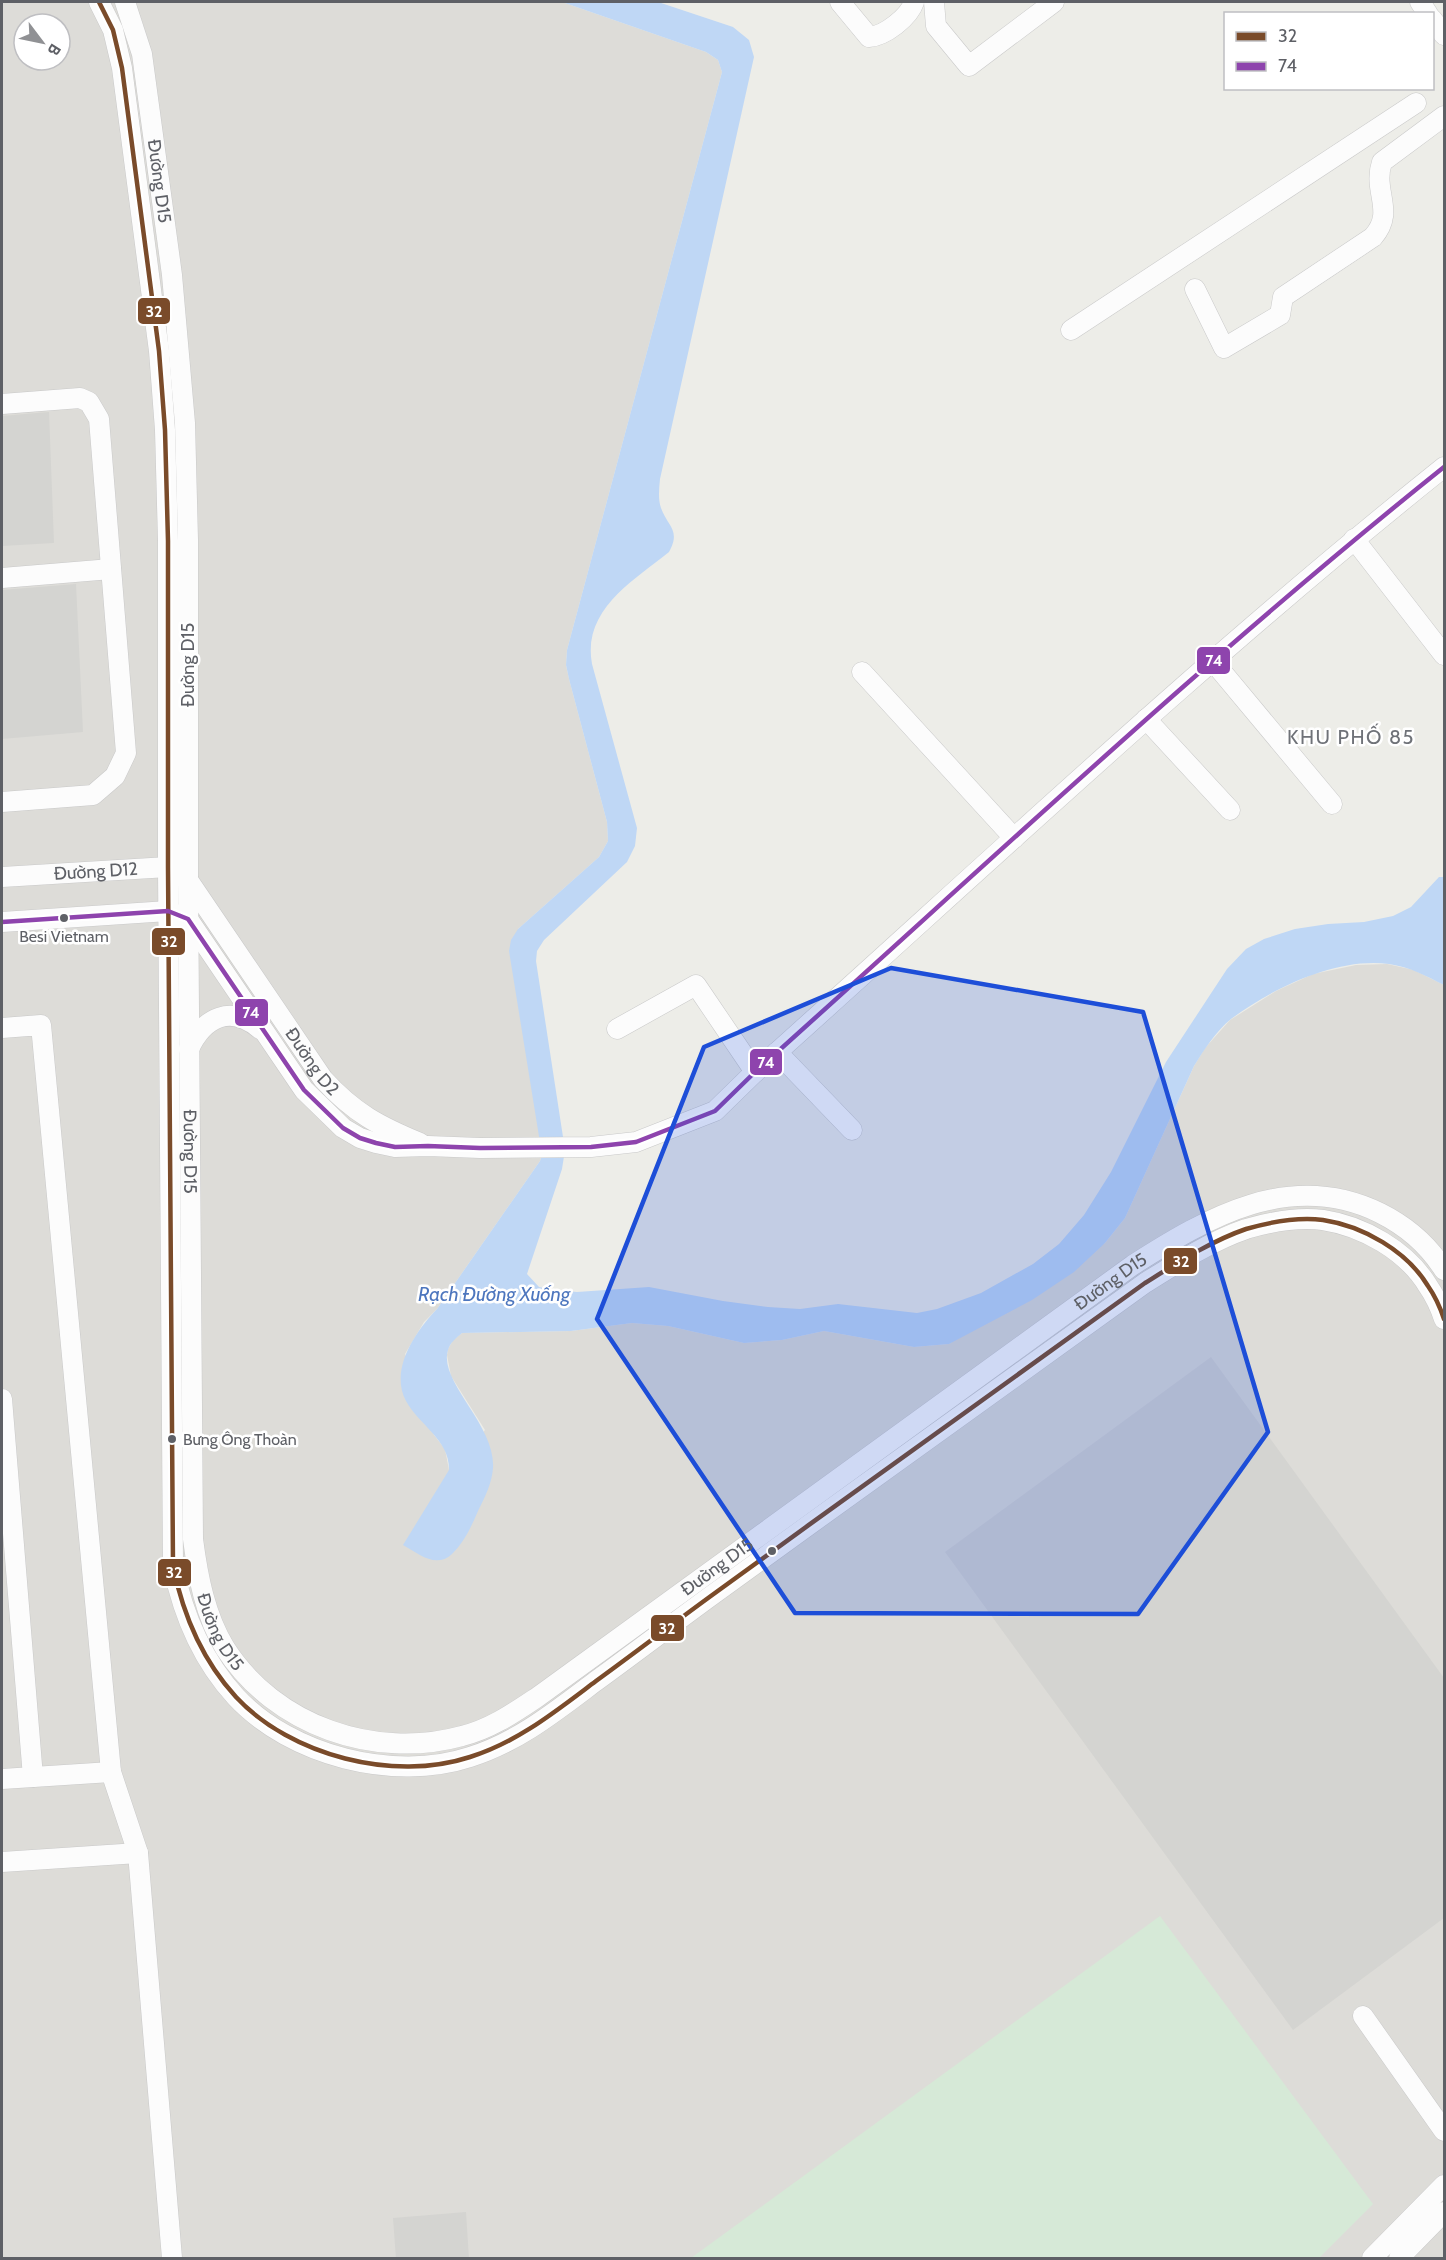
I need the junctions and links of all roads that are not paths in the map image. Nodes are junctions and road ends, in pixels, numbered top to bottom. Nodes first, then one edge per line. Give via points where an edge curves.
1 (99, 2) edge
2 (124, 2) edge
3 (914, 2) edge
4 (934, 2) edge
5 (1054, 2) edge
6 (849, 5) edge
7 (1434, 22) edge
8 (1444, 35) edge
9 (1416, 103) dead end
10 (1442, 122) edge
11 (1195, 289) dead end
12 (1071, 330) dead end
13 (2, 404) edge
14 (1444, 468) edge
15 (1354, 539) junction
16 (111, 569) junction
17 (2, 578) edge
18 (1444, 655) edge
19 (1212, 660) junction
20 (862, 672) dead end
21 (1146, 720) junction
22 (2, 802) edge
23 (1332, 804) dead end
24 (1230, 810) dead end
25 (1014, 838) junction
26 (168, 867) junction
27 (2, 877) edge
28 (188, 880) junction
29 (168, 911) junction
30 (188, 919) junction
31 (2, 922) edge
32 (2, 1028) edge
33 (617, 1029) dead end
34 (267, 1035) junction
35 (189, 1049) junction
36 (777, 1052) junction
37 (755, 1072) junction
38 (852, 1130) dead end
39 (428, 1146) junction
40 (1444, 1270) edge
41 (1444, 1319) edge
42 (2, 1399) edge
43 (703, 1575) junction
44 (716, 1593) junction
45 (111, 1772) junction
46 (33, 1777) junction
47 (2, 1779) edge
48 (138, 1853) junction
49 (2, 1862) edge
50 (1363, 2016) dead end
51 (1444, 2131) edge
52 (1444, 2185) edge
53 (1444, 2212) edge
54 (172, 2259) edge
55 (1372, 2259) edge
56 (1399, 2259) edge

1 - 26 street, Đường D15 via 121,58 159,351 168,541
2 - 28 street, Đường D15 via 142,54 180,352 188,540
3 - 6 street via 911,11 879,36 869,37
4 - 5 street via 936,26 969,66
7 - 8 street
9 - 12 street
10 - 11 street via 1382,162 1378,173 1384,211 1381,228 1283,297 1280,315 1224,348
13 - 16 street via 80,398 95,410 99,419
14 - 15 street
15 - 18 street
15 - 19 street
16 - 17 street
16 - 22 street via 126,753 122,763 93,795
19 - 21 street
19 - 23 street
20 - 25 street
21 - 24 street
21 - 25 street
25 - 36 street
26 - 27 street, Đường D12
26 - 28 street
26 - 29 street, Đường D15
28 - 30 street, Đường D15
28 - 39 street, Đường D2 via 338,1095 384,1128
29 - 30 street
29 - 31 street
29 - 44 street, Đường D15 via 172,1558 191,1627 221,1679 254,1713 294,1739 320,1750 367,1764 443,1764 476,1756 539,1724
30 - 34 street, Đường D2
30 - 35 street, Đường D15
32 - 45 street via 41,1025
33 - 37 street via 696,985
34 - 35 street via 250,1021 229,1015 208,1023
34 - 39 street, Đường D2 via 304,1090 343,1128 376,1143
35 - 43 street, Đường D15 via 193,1539 212,1622 225,1647 254,1682 297,1716 357,1740 411,1745 463,1736 515,1712
36 - 37 street
36 - 38 street
37 - 39 street, Đường D2 via 715,1111 636,1142 591,1147
40 - 43 street, Đường D15 via 1410,1232 1366,1206 1344,1200 1299,1195 1274,1197 1225,1213 1133,1265
41 - 44 street, Đường D15 via 1428,1284 1394,1250 1371,1236 1323,1220 1296,1219 1246,1230 1145,1283
42 - 46 street
43 - 44 street
45 - 46 street
45 - 48 street
46 - 47 street
48 - 49 street
48 - 54 street
50 - 51 street
52 - 55 street
53 - 56 street

